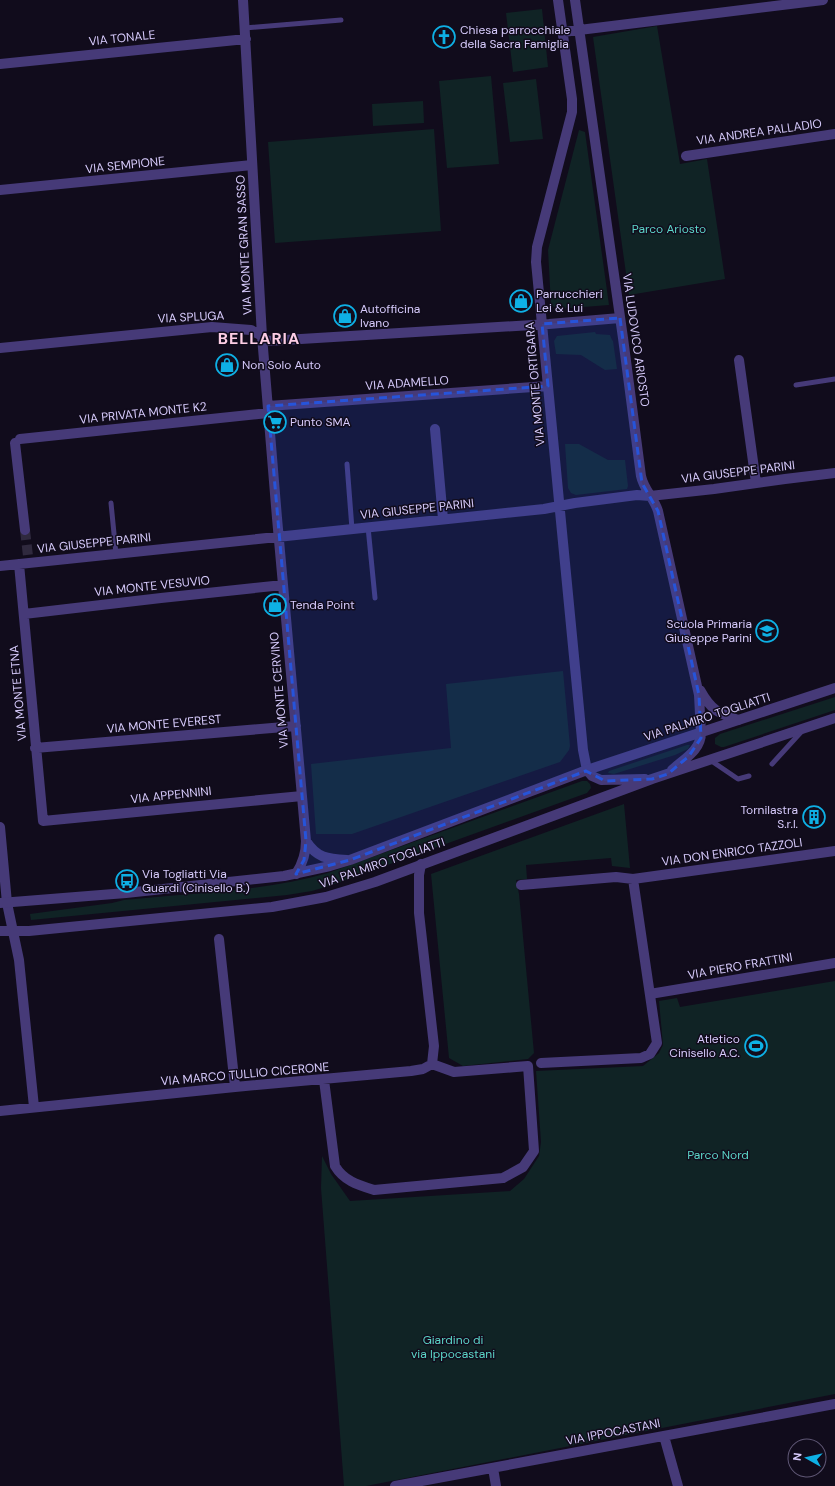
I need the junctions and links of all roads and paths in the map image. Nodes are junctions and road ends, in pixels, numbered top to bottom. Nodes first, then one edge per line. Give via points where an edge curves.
1 (243, 0) edge
2 (558, 0) edge
3 (575, 0) edge
4 (822, 0) edge
5 (341, 20) dead end
6 (245, 28) junction
7 (579, 29) junction
8 (563, 32) junction
9 (246, 39) junction
10 (0, 64) edge
11 (835, 134) edge
12 (686, 156) dead end
13 (252, 165) junction
14 (0, 190) edge
15 (620, 318) junction
16 (542, 324) junction
17 (262, 336) junction
18 (0, 348) edge
19 (739, 360) dead end
20 (835, 379) edge
21 (796, 385) dead end
22 (548, 386) junction
23 (268, 410) junction
24 (435, 429) dead end
25 (347, 464) dead end
26 (835, 473) edge
27 (756, 483) junction
28 (650, 496) junction
29 (111, 503) dead end
30 (560, 507) junction
31 (443, 519) junction
32 (368, 527) junction
33 (352, 529) junction
34 (25, 530) tunnel mouth
35 (278, 537) junction
36 (116, 554) junction
37 (25, 561) junction
38 (0, 566) edge
39 (283, 585) junction
40 (375, 598) dead end
41 (24, 614) junction
42 (695, 677) junction
43 (835, 688) edge
44 (835, 718) edge
45 (738, 720) junction
46 (296, 726) junction
47 (804, 729) junction
48 (701, 733) junction
49 (35, 748) junction
50 (709, 760) junction
51 (772, 764) dead end
52 (587, 770) junction
53 (668, 774) junction
54 (749, 776) dead end
55 (652, 779) junction
56 (302, 796) junction
57 (43, 821) joint
58 (0, 827) edge
59 (306, 841) junction
60 (835, 851) edge
61 (350, 860) junction
62 (421, 864) junction
63 (296, 874) junction
64 (633, 879) junction
65 (521, 885) dead end
66 (3, 903) edge
67 (0, 931) edge
68 (14, 932) junction
69 (219, 939) dead end
70 (835, 963) edge
71 (650, 994) junction
72 (542, 1063) dead end
73 (432, 1064) junction
74 (324, 1080) junction
75 (234, 1087) junction
76 (34, 1107) junction
77 (0, 1111) edge
78 (835, 1404) edge
79 (664, 1436) junction
80 (493, 1468) junction
81 (395, 1486) edge
82 (496, 1486) edge
83 (678, 1486) edge

1 - 6 street, VIA MONTE GRAN SASSO
2 - 8 street, VIA MONTE ORTIGARA
3 - 7 street, VIA LUDOVICO ARIOSTO
4 - 7 street
5 - 6 lane
6 - 9 street, VIA MONTE GRAN SASSO
7 - 8 street
7 - 15 street, VIA LUDOVICO ARIOSTO
8 - 16 street, VIA MONTE ORTIGARA via 573,106 570,126 537,246
9 - 10 street, VIA TONALE
9 - 13 street, VIA MONTE GRAN SASSO
11 - 12 street, VIA ANDREA PALLADIO
13 - 14 street, VIA SEMPIONE
13 - 17 street, VIA MONTE GRAN SASSO
15 - 16 street, VIA SPLUGA
15 - 28 street, VIA LUDOVICO ARIOSTO via 641,476
16 - 17 street, VIA SPLUGA via 268,341
16 - 22 street, VIA MONTE ORTIGARA
17 - 18 street, VIA SPLUGA via 251,330 212,327
17 - 23 street, VIA MONTE GRAN SASSO
19 - 27 street
20 - 21 lane
22 - 23 street, VIA ADAMELLO
22 - 30 street, VIA MONTE ORTIGARA
23 - 34 street, VIA PRIVATA MONTE K2 via 18,441
23 - 35 street, VIA MONTE GRAN SASSO
24 - 31 street
25 - 33 lane
26 - 27 street, VIA GIUSEPPE PARINI
27 - 28 street, VIA GIUSEPPE PARINI
28 - 30 street, VIA GIUSEPPE PARINI via 637,495
28 - 42 street, VIA LUDOVICO ARIOSTO via 658,511
29 - 36 lane
30 - 31 street, VIA GIUSEPPE PARINI
30 - 52 street, VIA MONTE ORTIGARA
31 - 32 street, VIA GIUSEPPE PARINI
32 - 33 street, VIA GIUSEPPE PARINI
32 - 40 lane
33 - 35 street, VIA GIUSEPPE PARINI
35 - 36 street, VIA GIUSEPPE PARINI
35 - 39 street, VIA MONTE CERVINO
36 - 37 street, VIA GIUSEPPE PARINI
37 - 38 street, VIA GIUSEPPE PARINI
37 - 41 street, VIA MONTE ETNA
39 - 41 street, VIA MONTE VESUVIO
39 - 46 street, VIA MONTE CERVINO
41 - 49 street, VIA MONTE ETNA
42 - 45 street, VIA LUDOVICO ARIOSTO via 710,706 721,714
42 - 48 street, VIA LUDOVICO ARIOSTO via 700,702
43 - 45 street, VIA PALMIRO TOGLIATTI
44 - 47 street, VIA PALMIRO TOGLIATTI
45 - 48 street, VIA PALMIRO TOGLIATTI
46 - 49 street, VIA MONTE EVEREST
46 - 56 street, VIA MONTE CERVINO
47 - 50 street, VIA PALMIRO TOGLIATTI
47 - 51 lane
48 - 52 street, VIA PALMIRO TOGLIATTI
48 - 53 street via 696,750
49 - 57 street, VIA MONTE ETNA
50 - 53 street, VIA PALMIRO TOGLIATTI
50 - 54 lane via 738,779
52 - 55 street, VIA PALMIRO TOGLIATTI via 594,778 605,781
52 - 61 street, VIA PALMIRO TOGLIATTI
53 - 55 street, VIA PALMIRO TOGLIATTI
55 - 62 street, VIA PALMIRO TOGLIATTI
56 - 57 street, VIA APPENNINI
56 - 59 street, VIA MONTE CERVINO
58 - 66 street
59 - 61 street via 320,856
59 - 63 street, VIA MONTE CERVINO via 304,860
60 - 64 street, VIA DON ENRICO TAZZOLI
61 - 63 street, VIA PALMIRO TOGLIATTI
62 - 68 street, VIA PALMIRO TOGLIATTI via 347,892 290,904
62 - 73 street via 418,875 418,902 434,1046
63 - 66 street, VIA PALMIRO TOGLIATTI via 126,893
64 - 65 street, VIA DON ENRICO TAZZOLI via 616,877
64 - 71 street
66 - 68 street
67 - 68 street, VIA PALMIRO TOGLIATTI
68 - 76 street
69 - 75 street
70 - 71 street, VIA PIERO FRATTINI
71 - 72 street via 657,1043 650,1054 641,1058
73 - 74 street, VIA MARCO TULLIO CICERONE via 411,1071
73 - 74 street via 454,1072 528,1066 534,1151 523,1167 503,1178 374,1190 354,1184 335,1166
74 - 75 street, VIA MARCO TULLIO CICERONE
75 - 76 street, VIA MARCO TULLIO CICERONE
76 - 77 street, VIA MARCO TULLIO CICERONE
78 - 79 street, VIA IPPOCASTANI
79 - 80 street, VIA IPPOCASTANI
79 - 83 street
80 - 81 street, VIA IPPOCASTANI
80 - 82 street

